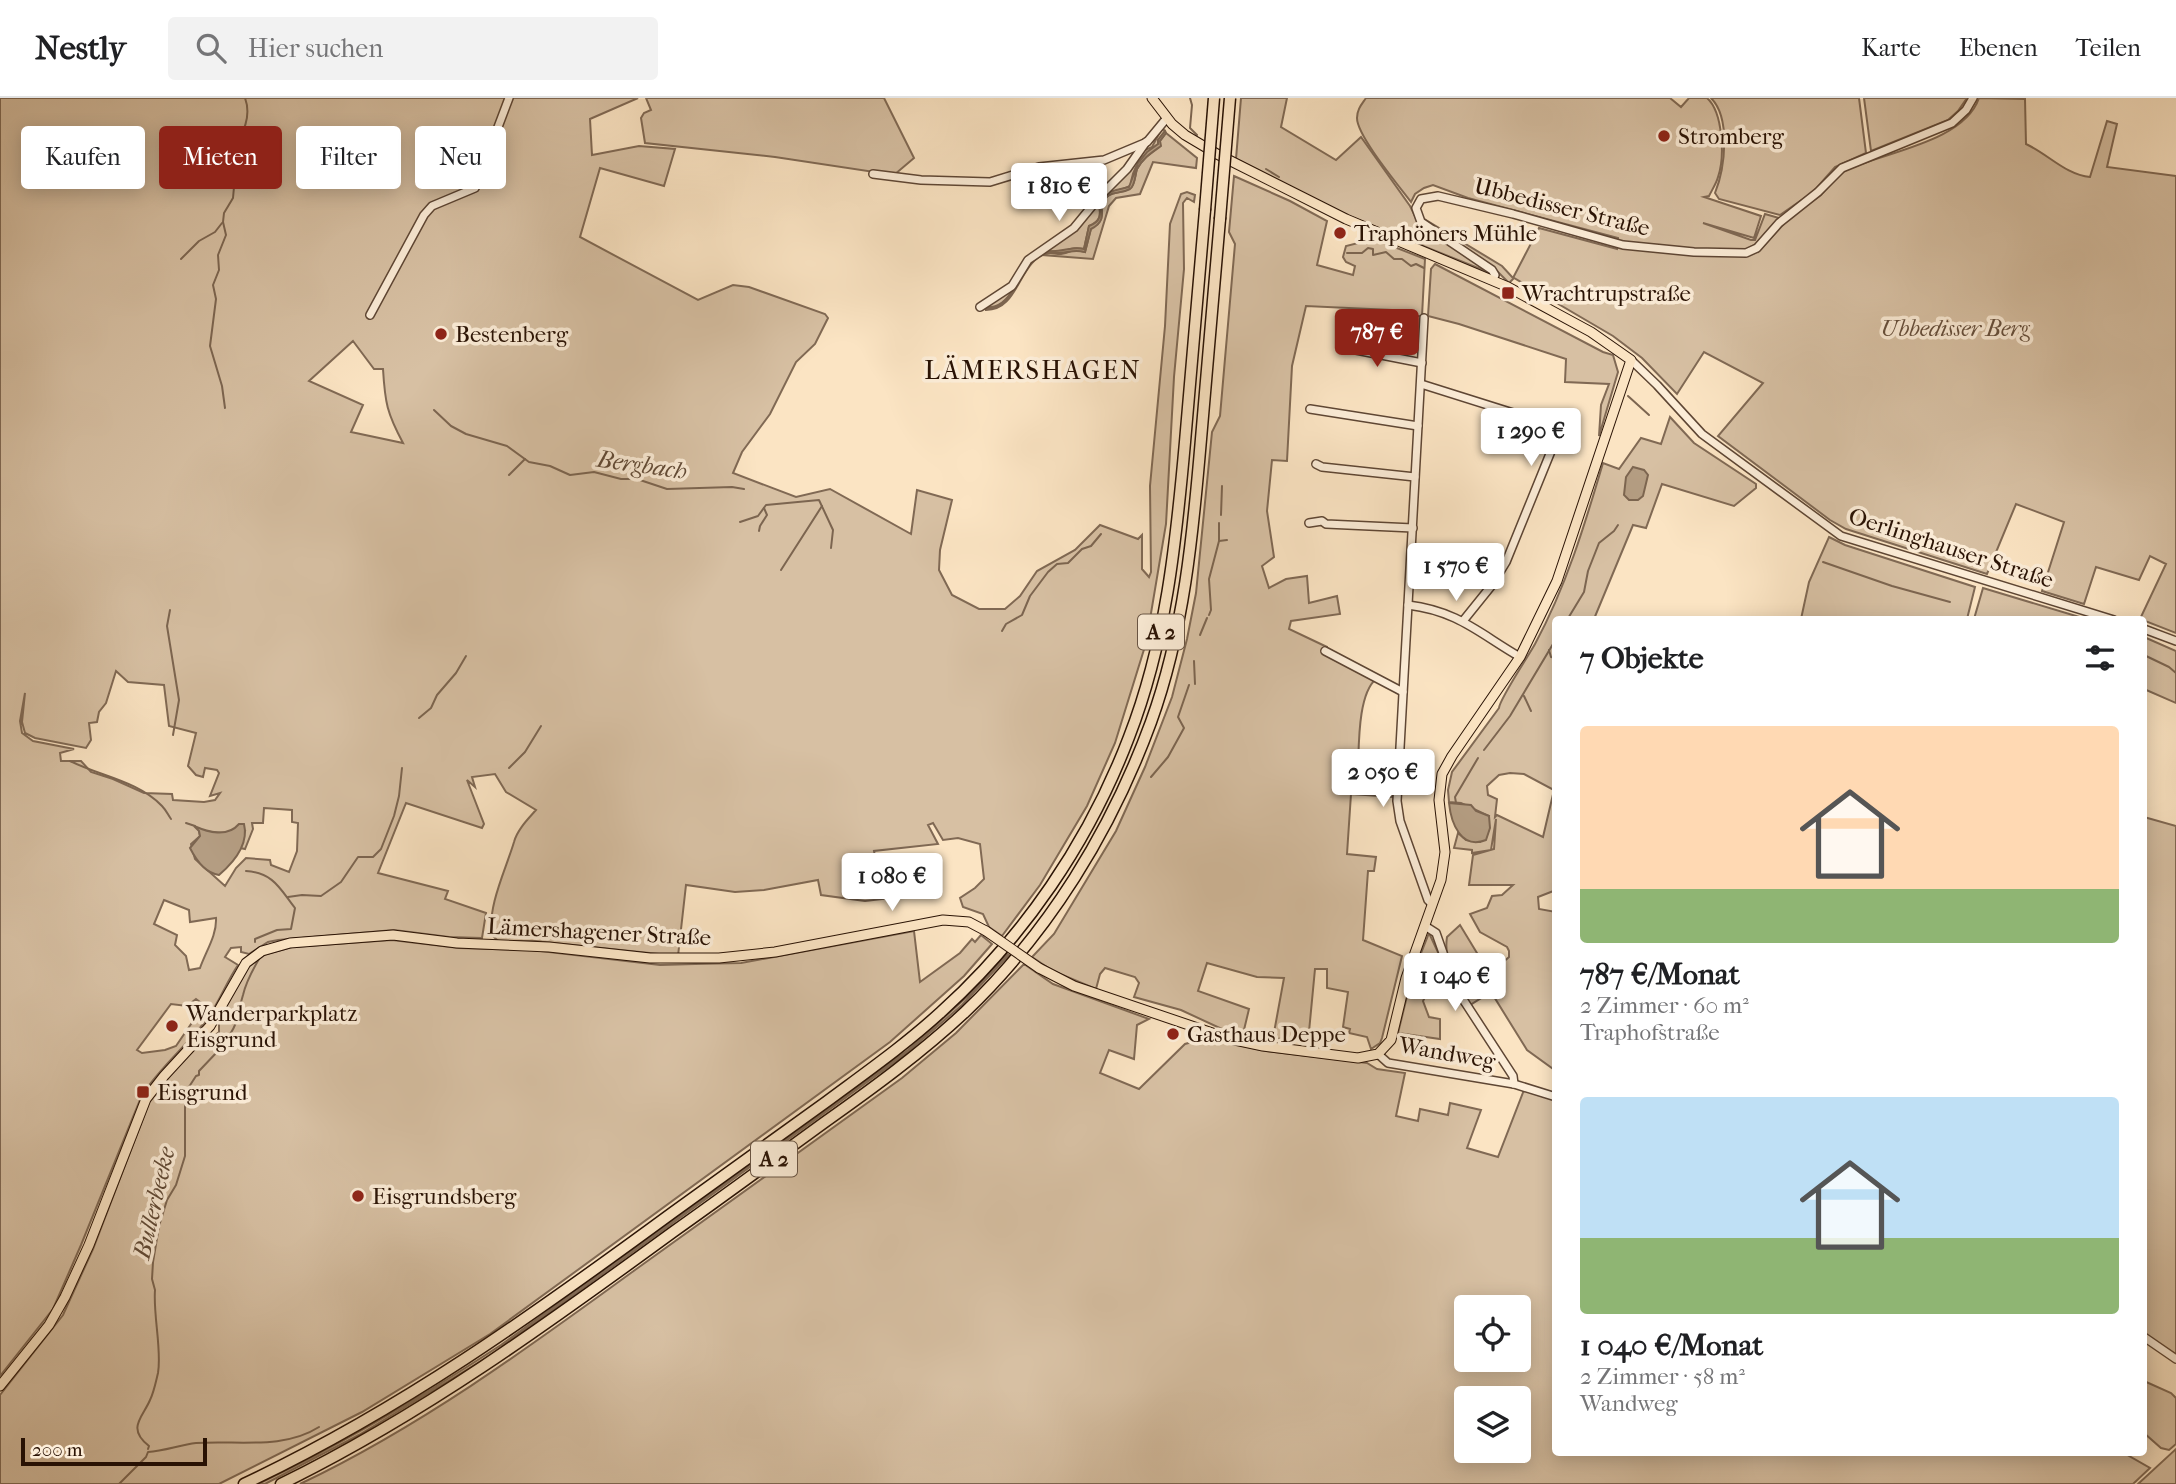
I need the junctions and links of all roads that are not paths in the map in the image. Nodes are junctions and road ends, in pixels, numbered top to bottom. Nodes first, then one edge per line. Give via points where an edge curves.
1 (509, 98) edge
2 (1152, 98) edge
3 (1214, 98) edge
4 (1230, 98) edge
5 (1973, 98) edge
6 (1166, 119) junction
7 (1147, 142) junction
8 (873, 174) dead end
9 (1493, 280) junction
10 (980, 307) dead end
11 (370, 314) dead end
12 (1424, 318) dead end
13 (1346, 343) dead end
14 (1631, 360) junction
15 (1422, 363) junction
16 (1421, 384) junction
17 (1310, 409) dead end
18 (1418, 426) junction
19 (1316, 464) dead end
20 (1416, 477) junction
21 (1309, 523) dead end
22 (1413, 528) junction
23 (1408, 605) junction
24 (2101, 616) edge
25 (1463, 621) junction
26 (2147, 630) edge
27 (2176, 641) edge
28 (1325, 650) dead end
29 (1520, 657) junction
30 (1404, 692) junction
31 (1432, 904) junction
32 (1425, 926) junction
33 (1378, 1054) junction
34 (1514, 1084) junction
35 (1552, 1096) edge
36 (2147, 1339) edge
37 (2176, 1359) edge
38 (0, 1386) edge
39 (244, 1484) edge
40 (281, 1484) edge

1 - 11 street via 475,188 432,206 424,215
2 - 6 main road, Oerlinghauser Straße
3 - 39 highway, A 2, bridge via 1182,480 1160,639 1145,693 1108,786 1043,897 957,997 882,1061 488,1346 346,1432
4 - 40 highway, A 2, bridge via 1191,552 1181,611 1168,668 1130,777 1082,868 986,991 898,1069 525,1339 420,1408
5 - 9 street, Ubbedisser Straße via 1951,123 1842,168 1757,248 1746,253 1623,245 1438,196 1421,200 1416,208 1421,222 1492,270
6 - 7 street
6 - 9 main road, Oerlinghauser Straße via 1217,154 1323,208
7 - 8 street via 1104,160 1039,167 990,182
7 - 10 street via 1074,228 1028,260 1012,286
9 - 14 main road, Oerlinghauser Straße via 1591,332
12 - 15 street
13 - 15 street via 1356,350
14 - 24 street, Oerlinghauser Straße via 1702,434 1842,536
14 - 29 main road via 1557,582
15 - 16 street
16 - 18 street
16 - 25 street via 1551,425 1558,434 1506,562
17 - 18 street
18 - 20 street
19 - 20 street
20 - 22 street
21 - 22 street via 1322,519 1326,524
22 - 23 street
23 - 25 street
23 - 30 street
25 - 29 street
26 - 27 street
28 - 30 street
29 - 31 main road via 1442,774 1438,800 1445,858
30 - 31 street via 1397,811
31 - 32 main road
32 - 33 main road via 1391,1040
32 - 34 street, Wandweg via 1436,933 1452,980
33 - 34 street, Wandweg via 1393,1064
33 - 38 main road, Lämershagener Straße, bridge via 1358,1058 1230,1039 1074,986 969,922 943,920 765,954 684,960 393,935 290,943 262,951 246,963 210,1026 141,1108 65,1297 49,1325
34 - 35 street, Wandweg
36 - 37 street

